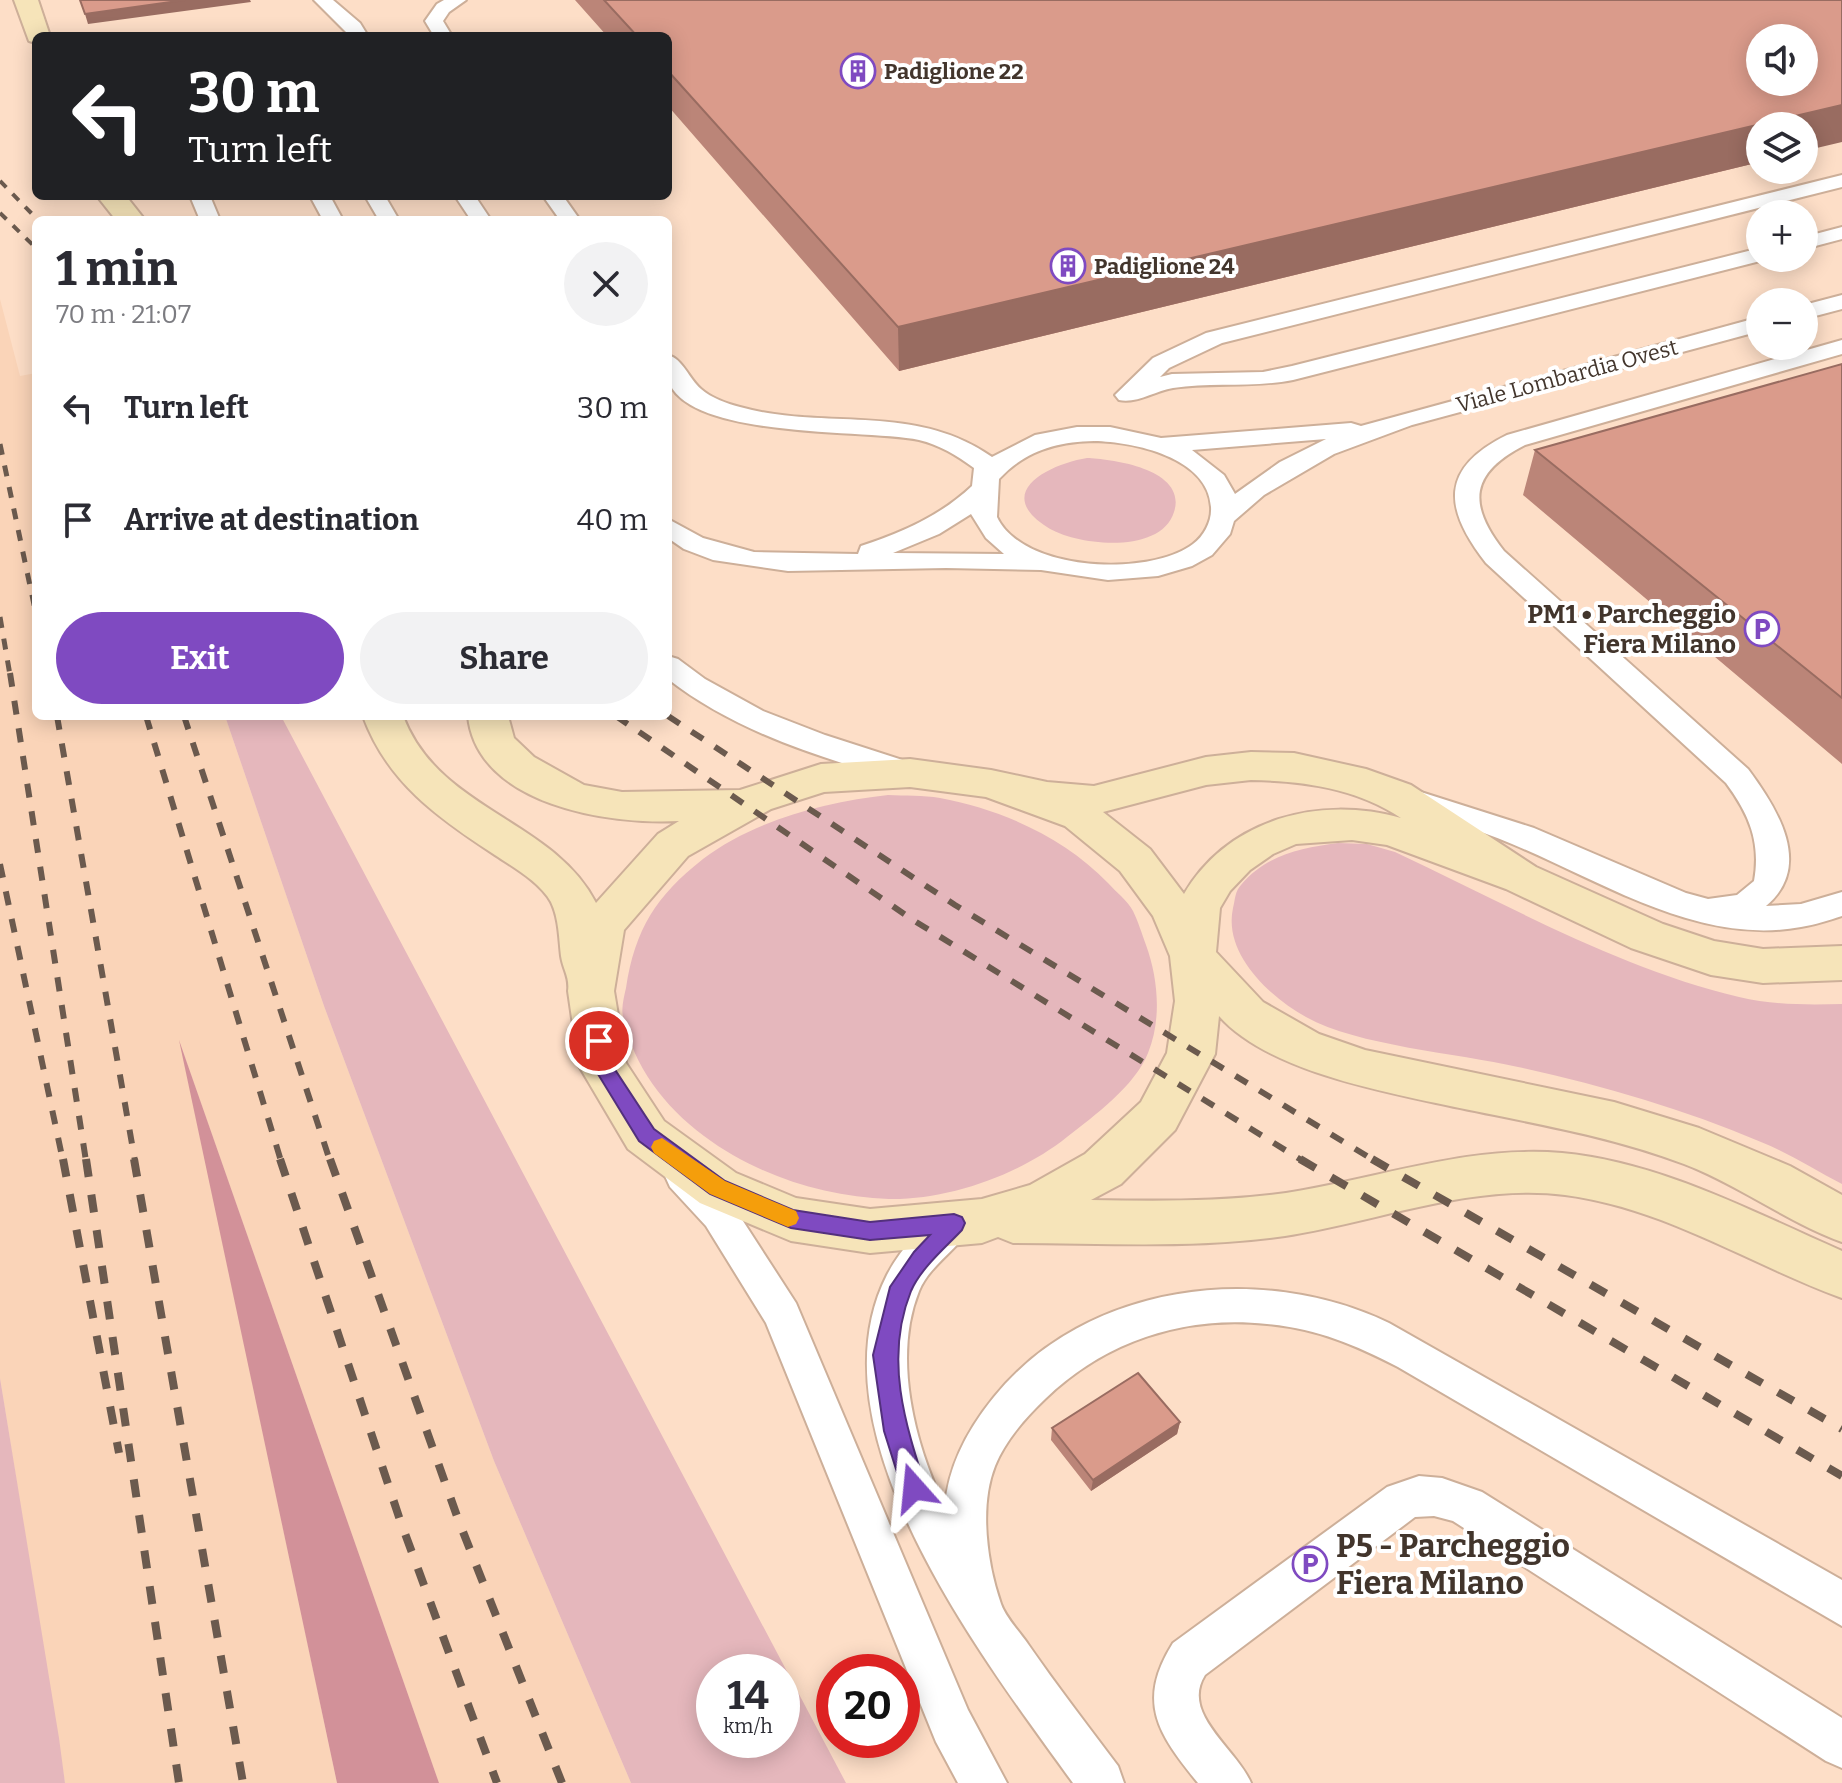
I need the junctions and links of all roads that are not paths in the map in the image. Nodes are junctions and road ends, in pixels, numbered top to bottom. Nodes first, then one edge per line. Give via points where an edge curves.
1 (26, 0) edge
2 (323, 0) edge
3 (359, 0) edge
4 (457, 0) edge
5 (356, 31) edge
6 (37, 32) edge
7 (441, 32) edge
8 (1842, 181) edge
9 (114, 200) edge
10 (128, 216) edge
11 (1842, 233) edge
12 (1818, 239) edge
13 (1746, 258) edge
14 (1842, 302) edge
15 (1818, 308) edge
16 (1746, 328) edge
17 (1842, 347) edge
18 (672, 367) edge
19 (1127, 395) junction
20 (1374, 428) junction
21 (1148, 441) junction
22 (984, 483) junction
23 (1224, 517) junction
24 (672, 529) edge
25 (842, 561) junction
26 (1056, 566) junction
27 (672, 668) edge
28 (385, 720) edge
29 (489, 720) edge
30 (910, 773) junction
31 (991, 784) junction
32 (1396, 795) junction
33 (756, 799) junction
34 (1521, 878) junction
35 (1842, 904) edge
36 (1704, 911) junction
37 (1193, 956) junction
38 (1842, 963) edge
39 (591, 991) junction
40 (646, 1135) junction
41 (1842, 1220) edge
42 (968, 1222) junction
43 (1842, 1275) edge
44 (1842, 1604) edge
45 (982, 1615) junction
46 (1842, 1745) edge
47 (984, 1783) edge
48 (1101, 1783) edge
49 (1228, 1783) edge

1 - 6 street
2 - 5 lane
3 - 5 lane
4 - 7 lane via 436,15
8 - 19 lane via 1214,338 1161,363
9 - 10 street
11 - 12 lane
13 - 19 lane via 1293,373 1263,379 1172,381
14 - 15 lane
16 - 20 lane, Viale Lombardia Ovest
17 - 36 lane via 1516,440 1483,458 1465,487 1478,538 1495,557 1737,776 1755,800 1773,837 1769,886 1746,905
18 - 22 lane via 698,398 763,420 900,430 941,439 986,465
19 - 21 lane via 1121,403 1122,423
20 - 21 lane, Viale Lombardia Ovest via 1205,444
20 - 23 lane, Viale Lombardia Ovest via 1279,472
21 - 22 lane via 1109,434 1058,437 999,461
21 - 23 lane via 1202,467 1224,499
22 - 25 lane via 965,509 944,522
22 - 26 lane via 986,521 997,534 1011,547
23 - 26 lane via 1204,547 1164,567 1113,574
24 - 25 lane via 691,541 749,558
25 - 26 lane via 991,560
27 - 30 lane via 718,701 761,722
28 - 39 street via 420,777 559,882 572,901
29 - 33 street via 496,745 536,780 566,797 626,807 678,808
30 - 31 street
30 - 33 street via 821,778
31 - 32 street via 1094,800 1206,771 1280,767 1325,772
31 - 37 street via 1080,816 1135,860 1172,910
32 - 34 street
32 - 36 lane via 1521,835
33 - 39 street via 673,845 637,883 602,925
34 - 37 street via 1393,831 1352,825 1290,830 1258,843 1214,880 1198,908
34 - 38 street via 1647,936 1711,958 1763,966
35 - 36 lane via 1816,915 1777,920
37 - 41 street via 1246,1015 1302,1047 1363,1068 1614,1122 1699,1148
37 - 42 street via 1198,1001 1191,1054 1158,1116 1103,1169 1045,1201
39 - 40 street via 603,1066
40 - 42 street via 718,1188 791,1219 870,1231
40 - 47 lane via 719,1215 782,1315 952,1726
42 - 43 street via 1225,1221 1505,1174 1562,1174 1630,1188 1701,1213
42 - 45 lane via 921,1258 901,1287 884,1355 896,1431 914,1488 951,1566
44 - 45 lane via 1364,1331 1290,1310 1239,1305 1193,1307 1109,1332 1067,1355 999,1420 967,1493 967,1539
45 - 48 lane
46 - 49 lane via 1467,1506 1415,1495 1181,1668 1172,1694 1176,1710

